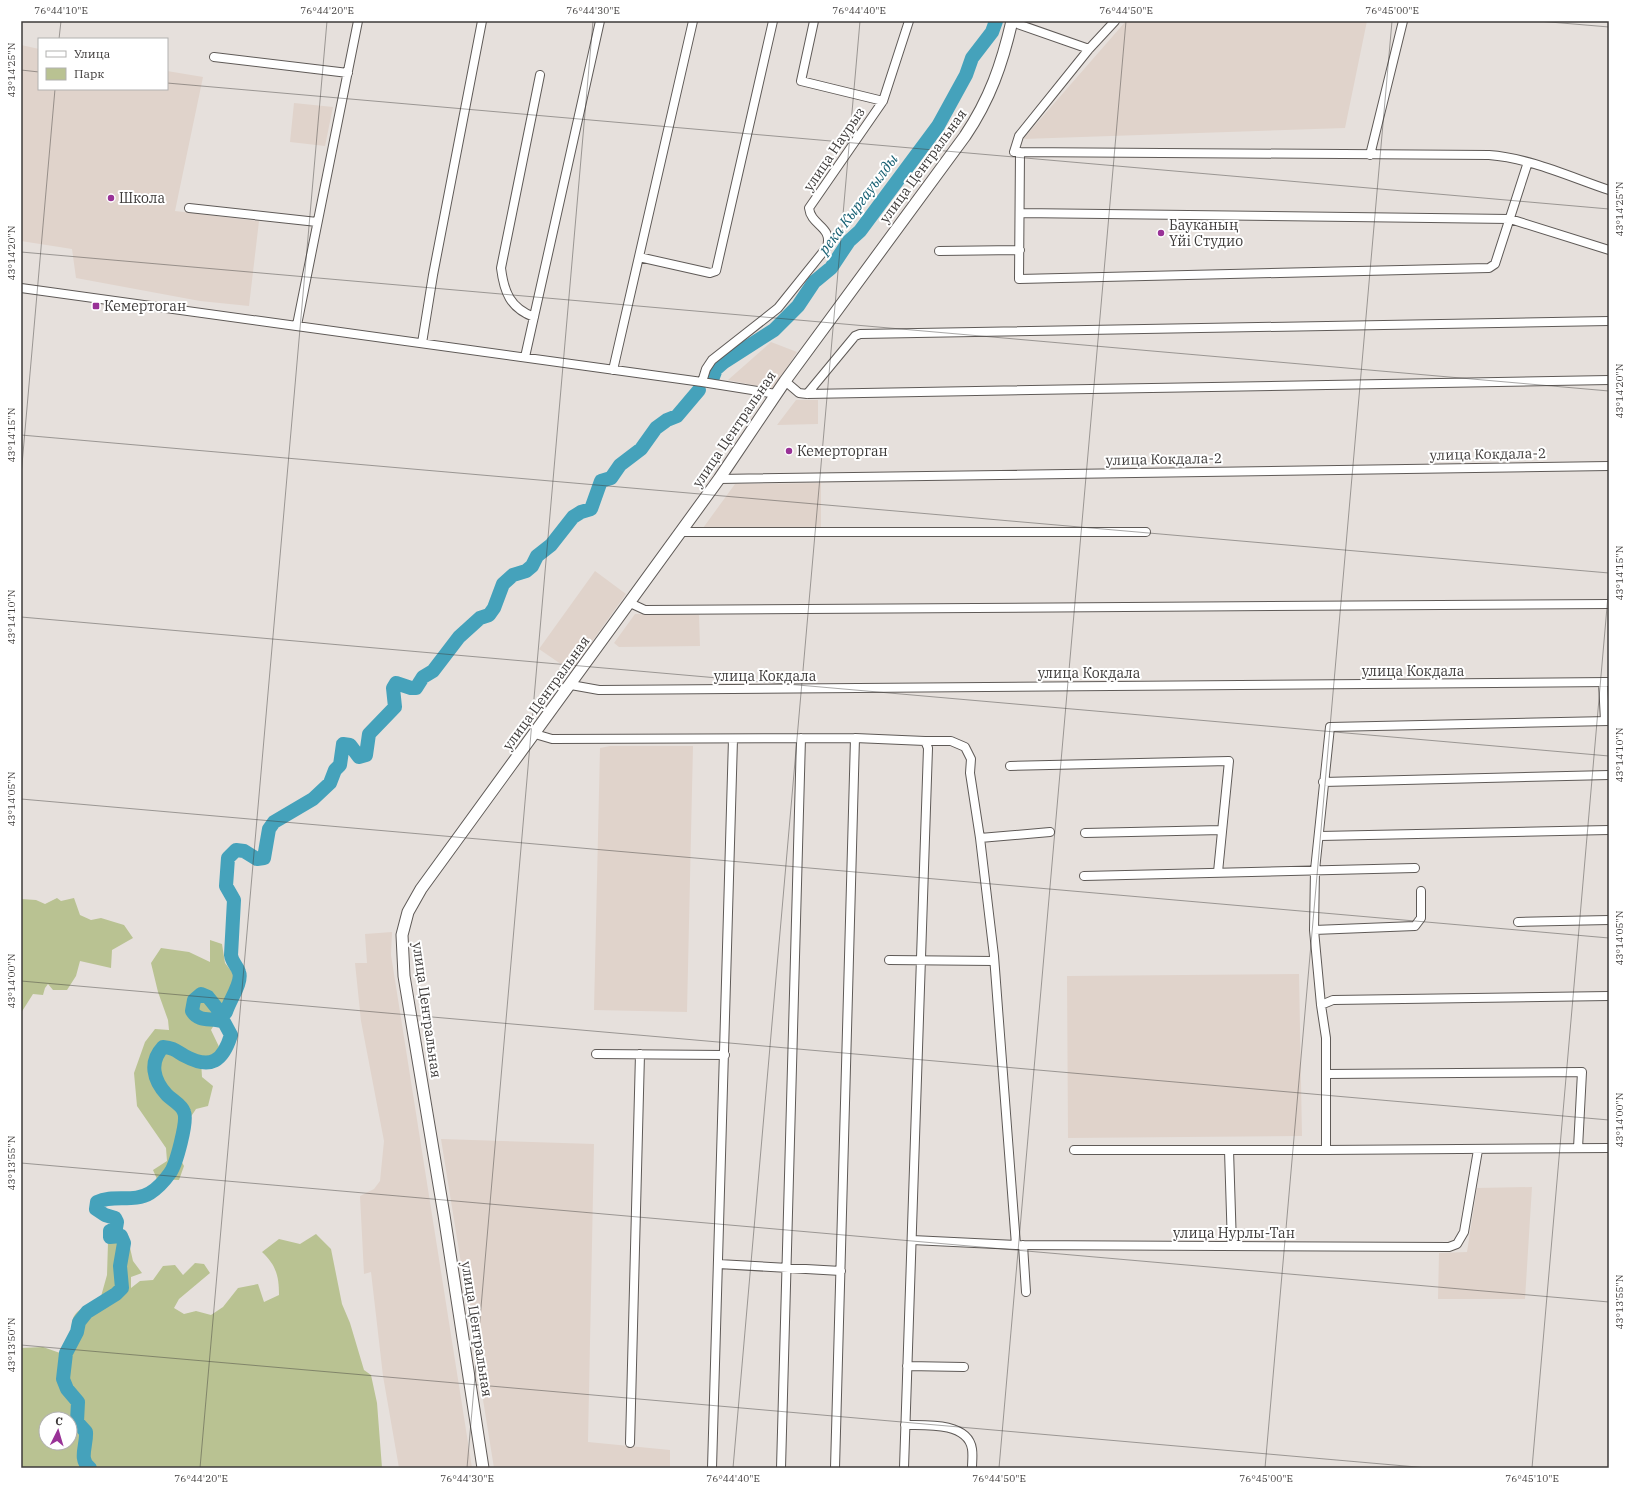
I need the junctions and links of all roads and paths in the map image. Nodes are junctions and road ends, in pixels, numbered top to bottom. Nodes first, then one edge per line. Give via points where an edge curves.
1 (358, 21) edge
2 (482, 21) edge
3 (600, 21) edge
4 (693, 21) edge
5 (773, 21) edge
6 (814, 21) edge
7 (909, 21) edge
8 (1012, 21) edge
9 (1115, 21) edge
10 (1403, 21) edge
11 (1089, 49) junction
12 (214, 57) dead end
13 (348, 73) junction
14 (540, 75) dead end
15 (883, 101) junction
16 (1017, 152) junction
17 (1370, 155) junction
18 (1528, 162) junction
19 (1609, 190) edge
20 (189, 208) dead end
21 (1020, 213) junction
22 (1510, 219) junction
23 (318, 222) junction
24 (1020, 250) junction
25 (1609, 250) edge
26 (939, 251) dead end
27 (639, 257) junction
28 (21, 288) edge
29 (534, 317) junction
30 (1609, 321) edge
31 (297, 326) junction
32 (422, 343) junction
33 (525, 357) junction
34 (613, 370) junction
35 (1609, 380) edge
36 (785, 381) junction
37 (702, 382) junction
38 (776, 394) junction
39 (807, 394) junction
40 (1609, 466) edge
41 (719, 479) junction
42 (680, 532) junction
43 (1146, 532) dead end
44 (630, 603) junction
45 (1609, 604) edge
46 (1606, 682) edge
47 (571, 685) junction
48 (1607, 721) edge
49 (535, 734) junction
50 (801, 738) junction
51 (855, 738) junction
52 (733, 739) junction
53 (925, 741) junction
54 (1010, 766) dead end
55 (1609, 775) edge
56 (1323, 782) junction
57 (1222, 830) junction
58 (1609, 830) edge
59 (1050, 832) dead end
60 (1085, 834) dead end
61 (1320, 836) junction
62 (980, 838) junction
63 (1415, 868) dead end
64 (1315, 870) junction
65 (1218, 872) junction
66 (1084, 876) dead end
67 (1421, 891) dead end
68 (1609, 920) edge
69 (1518, 922) dead end
70 (1314, 930) junction
71 (889, 960) dead end
72 (920, 960) junction
73 (994, 961) junction
74 (1609, 996) edge
75 (1321, 1005) junction
76 (596, 1054) dead end
77 (640, 1054) junction
78 (725, 1055) junction
79 (1326, 1074) junction
80 (1578, 1148) junction
81 (1609, 1148) edge
82 (1074, 1150) dead end
83 (1229, 1150) junction
84 (1326, 1150) junction
85 (1478, 1150) junction
86 (912, 1240) junction
87 (1020, 1245) junction
88 (1232, 1246) junction
89 (718, 1264) junction
90 (786, 1268) junction
91 (841, 1270) junction
92 (1026, 1292) dead end
93 (907, 1366) junction
94 (964, 1367) dead end
95 (905, 1425) junction
96 (630, 1443) dead end
97 (483, 1468) edge
98 (712, 1468) edge
99 (780, 1468) edge
100 (835, 1468) edge
101 (904, 1468) edge
102 (972, 1468) edge

1 - 13 street
2 - 32 street
3 - 29 street
4 - 27 street
5 - 27 street via 716,270 710,274
6 - 15 street via 801,81
7 - 15 street, улица Наурыз
8 - 11 street
8 - 36 main road, улица Центральная via 1002,61 979,116
9 - 11 street
10 - 17 street
11 - 16 street via 1019,136
12 - 13 street
13 - 23 street
14 - 29 street via 501,268 511,302 521,312
15 - 37 street, улица Наурыз via 810,208 810,216 827,233 827,247 778,308 712,360
16 - 17 street
16 - 21 street
17 - 18 street via 1489,155 1506,156
18 - 19 street
18 - 22 street
20 - 23 street
21 - 22 street
21 - 24 street
22 - 24 street via 1495,264 1489,268 1019,279
22 - 25 street
23 - 31 street
24 - 26 street
27 - 34 street
28 - 31 street
29 - 33 street
30 - 39 street via 860,334 855,336
31 - 32 street
32 - 33 street
33 - 34 street
34 - 37 street
35 - 39 street
36 - 38 main road, улица Центральная
36 - 39 street via 799,393
37 - 38 street
38 - 41 main road, улица Центральная
40 - 41 street, улица Кокдала-2
41 - 42 main road, улица Центральная
42 - 43 street
42 - 44 main road, улица Центральная
44 - 45 street via 645,610
44 - 47 main road, улица Центральная
46 - 47 street, улица Кокдала via 599,690
46 - 48 street
47 - 49 main road, улица Центральная
48 - 56 street via 1330,727
49 - 52 street via 552,739
49 - 97 main road, улица Центральная via 421,889 408,912 402,935 404,976
50 - 51 street
50 - 52 street
50 - 90 street
51 - 53 street
51 - 91 street
52 - 78 street
53 - 62 street via 951,741 965,747 971,759 970,773
53 - 72 street via 928,748
54 - 57 street via 1229,761
55 - 56 street
56 - 61 street
57 - 60 street
57 - 65 street
58 - 61 street
59 - 62 street
61 - 64 street
62 - 73 street
63 - 64 street
64 - 65 street
64 - 70 street
65 - 66 street
67 - 70 street via 1421,918 1415,926
68 - 69 street
70 - 75 street
71 - 72 street
72 - 73 street
72 - 86 street
73 - 87 street
74 - 75 street via 1333,1000
75 - 79 street via 1326,1038
76 - 77 street
77 - 78 street
77 - 96 street
78 - 89 street
79 - 80 street via 1582,1072
79 - 84 street
80 - 81 street
80 - 85 street
82 - 83 street
83 - 84 street
83 - 88 street
84 - 85 street
85 - 88 street, улица Нурлы-Тан via 1464,1232 1457,1244 1449,1247
86 - 87 street, улица Нурлы-Тан
86 - 93 street
87 - 88 street, улица Нурлы-Тан
87 - 92 street
89 - 90 street
89 - 98 street
90 - 91 street
90 - 99 street
91 - 100 street
93 - 94 street
93 - 95 street
95 - 101 street
95 - 102 street via 958,1431 968,1439 972,1448

